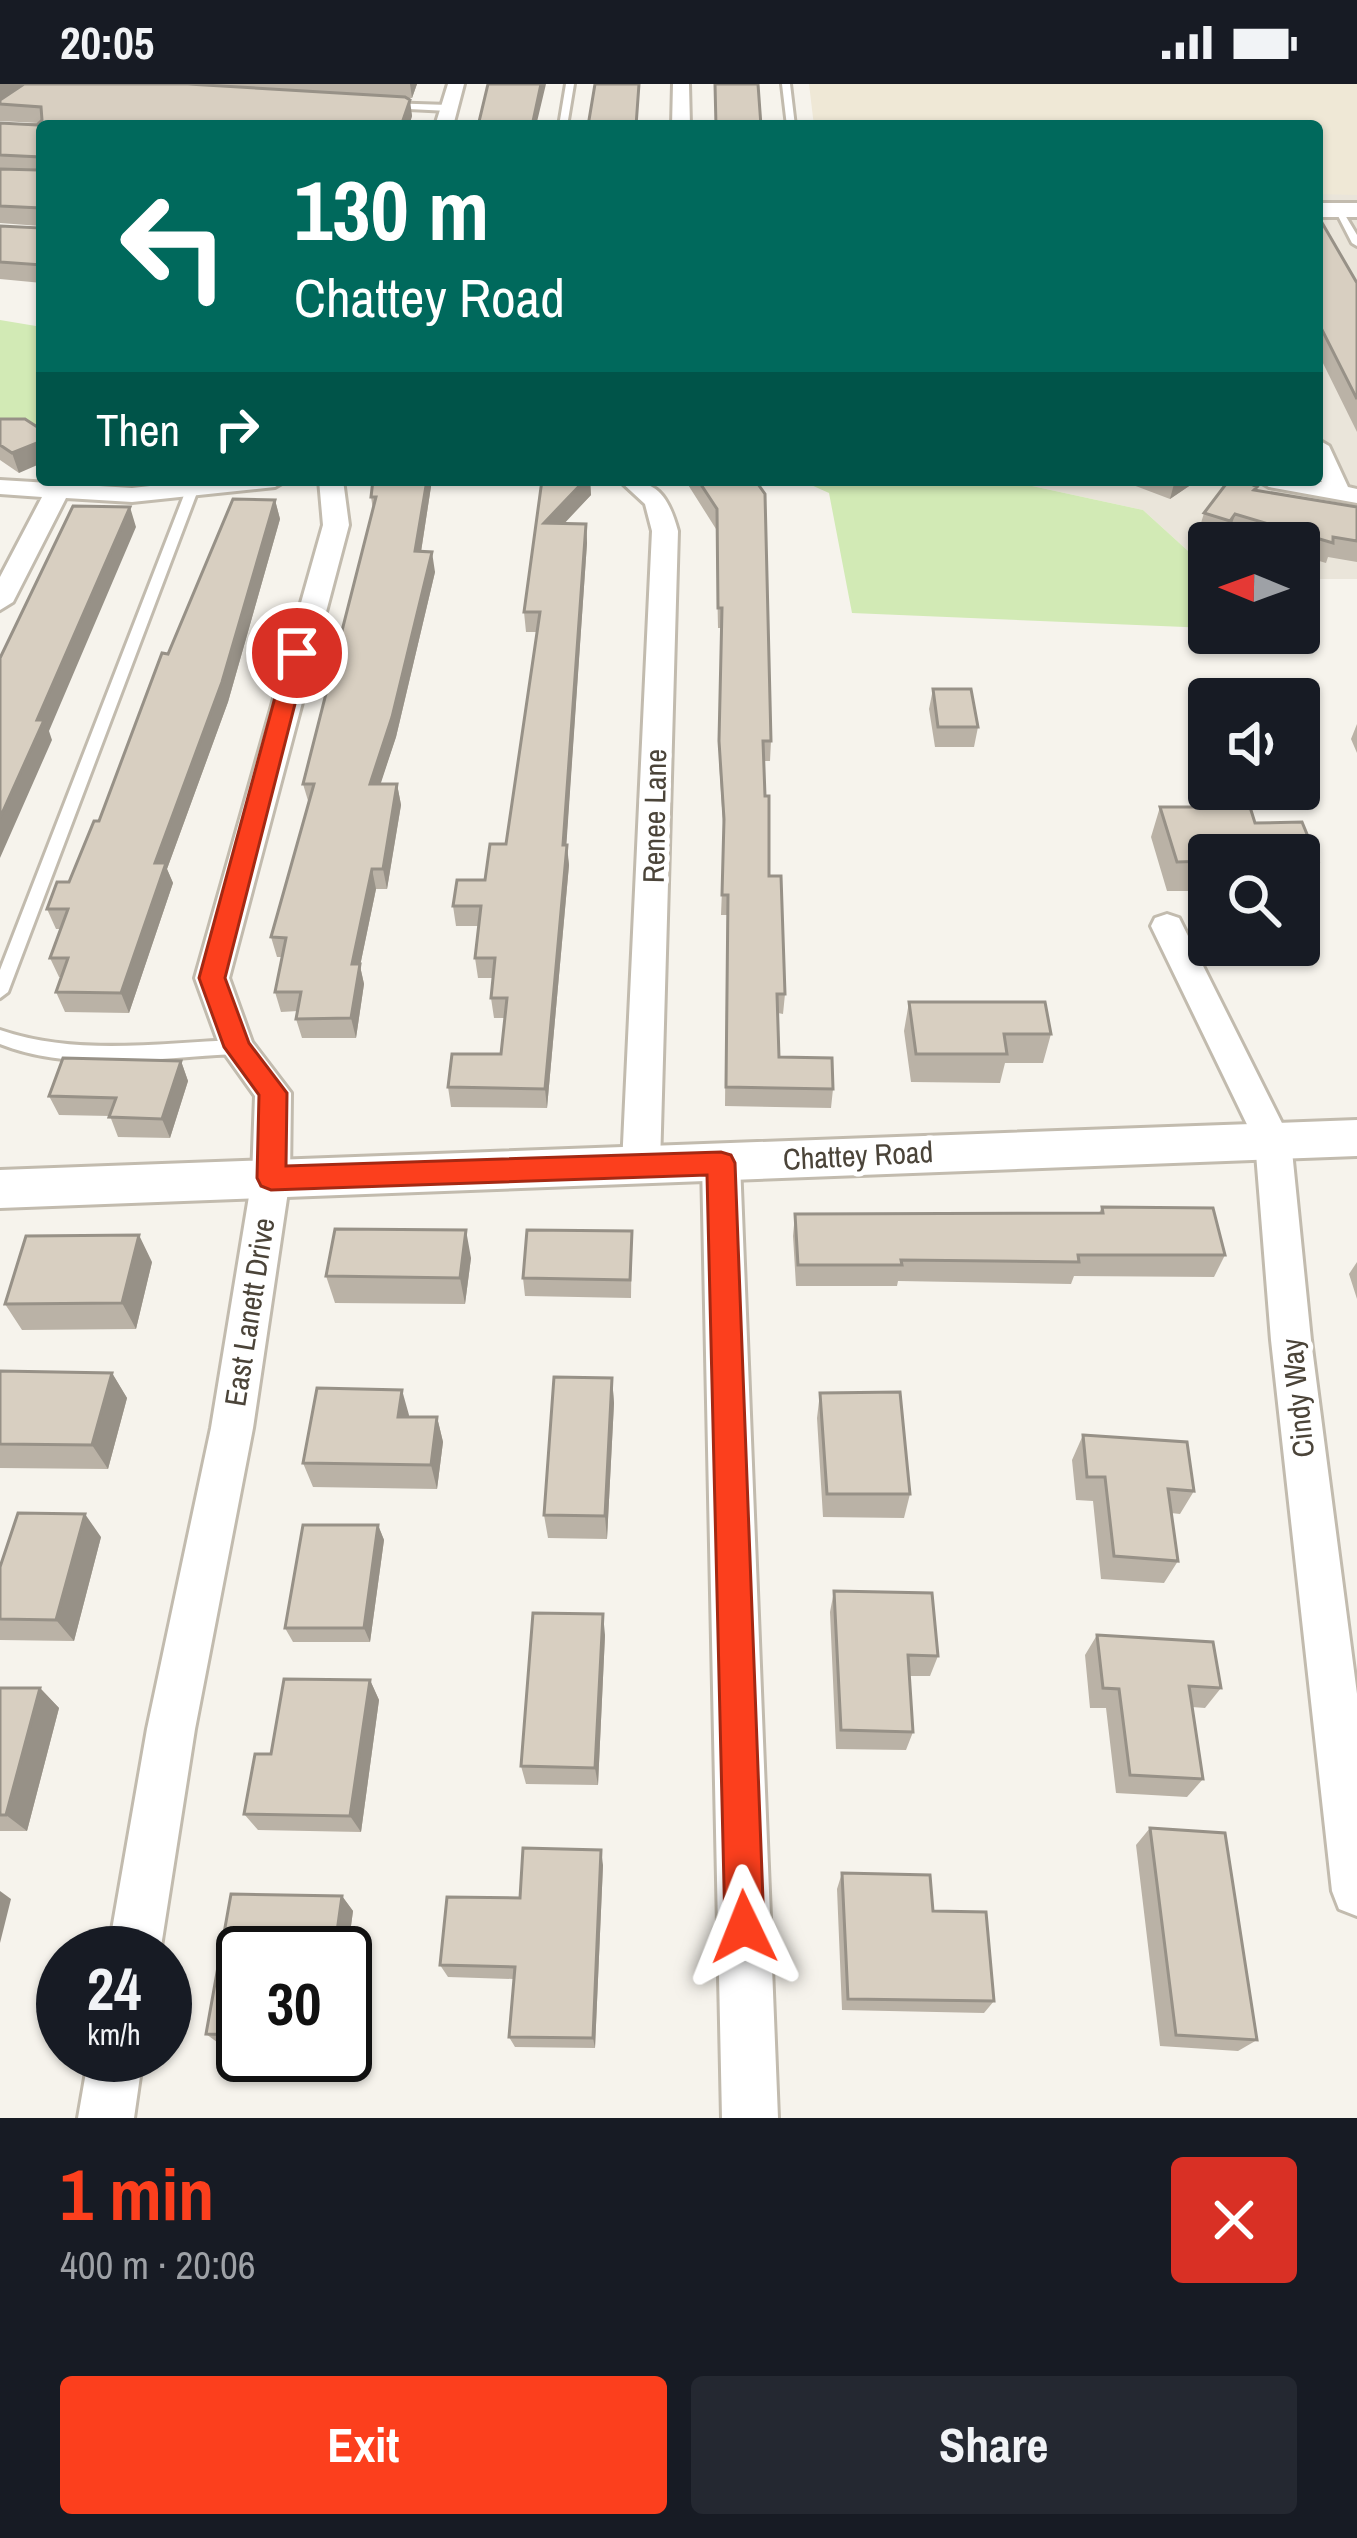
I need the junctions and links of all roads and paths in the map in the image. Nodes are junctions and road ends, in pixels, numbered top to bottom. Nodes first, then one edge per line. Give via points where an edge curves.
1 (455, 84) edge
2 (570, 84) edge
3 (681, 84) edge
4 (786, 84) edge
5 (381, 104) edge
6 (447, 117) edge
7 (564, 120) edge
8 (680, 120) edge
9 (789, 120) edge
10 (1337, 210) edge
11 (1357, 243) edge
12 (1323, 456) edge
13 (225, 486) edge
14 (332, 486) edge
15 (638, 486) edge
16 (1299, 486) edge
17 (0, 487) edge
18 (191, 490) junction
19 (56, 494) junction
20 (1348, 496) edge
21 (0, 602) edge
22 (1167, 926) dead end
23 (0, 992) edge
24 (0, 1037) edge
25 (237, 1047) junction
26 (1357, 1138) edge
27 (1273, 1141) junction
28 (721, 1163) junction
29 (641, 1165) junction
30 (271, 1178) junction
31 (0, 1189) edge
32 (1357, 1892) edge
33 (139, 1926) edge
34 (112, 2082) edge
35 (106, 2118) edge
36 (750, 2118) edge

1 - 6 street
2 - 7 lane
3 - 8 street
4 - 9 lane
5 - 6 lane
10 - 11 lane
12 - 20 street
13 - 18 street
14 - 25 street, East Lanett Drive via 336,525 212,978
15 - 29 street, Renee Lane via 656,501 665,531
16 - 20 street
17 - 19 street
18 - 19 street
18 - 23 lane
19 - 21 street
22 - 27 street, Cindy Way
24 - 25 lane via 52,1050
25 - 30 street, East Lanett Drive via 273,1093
26 - 27 street, Chattey Road
27 - 28 street, Chattey Road
27 - 32 street, Cindy Way
28 - 29 street, Chattey Road
28 - 36 street
29 - 30 street, Chattey Road
30 - 31 street, Chattey Road
30 - 33 street, East Lanett Drive
34 - 35 street

